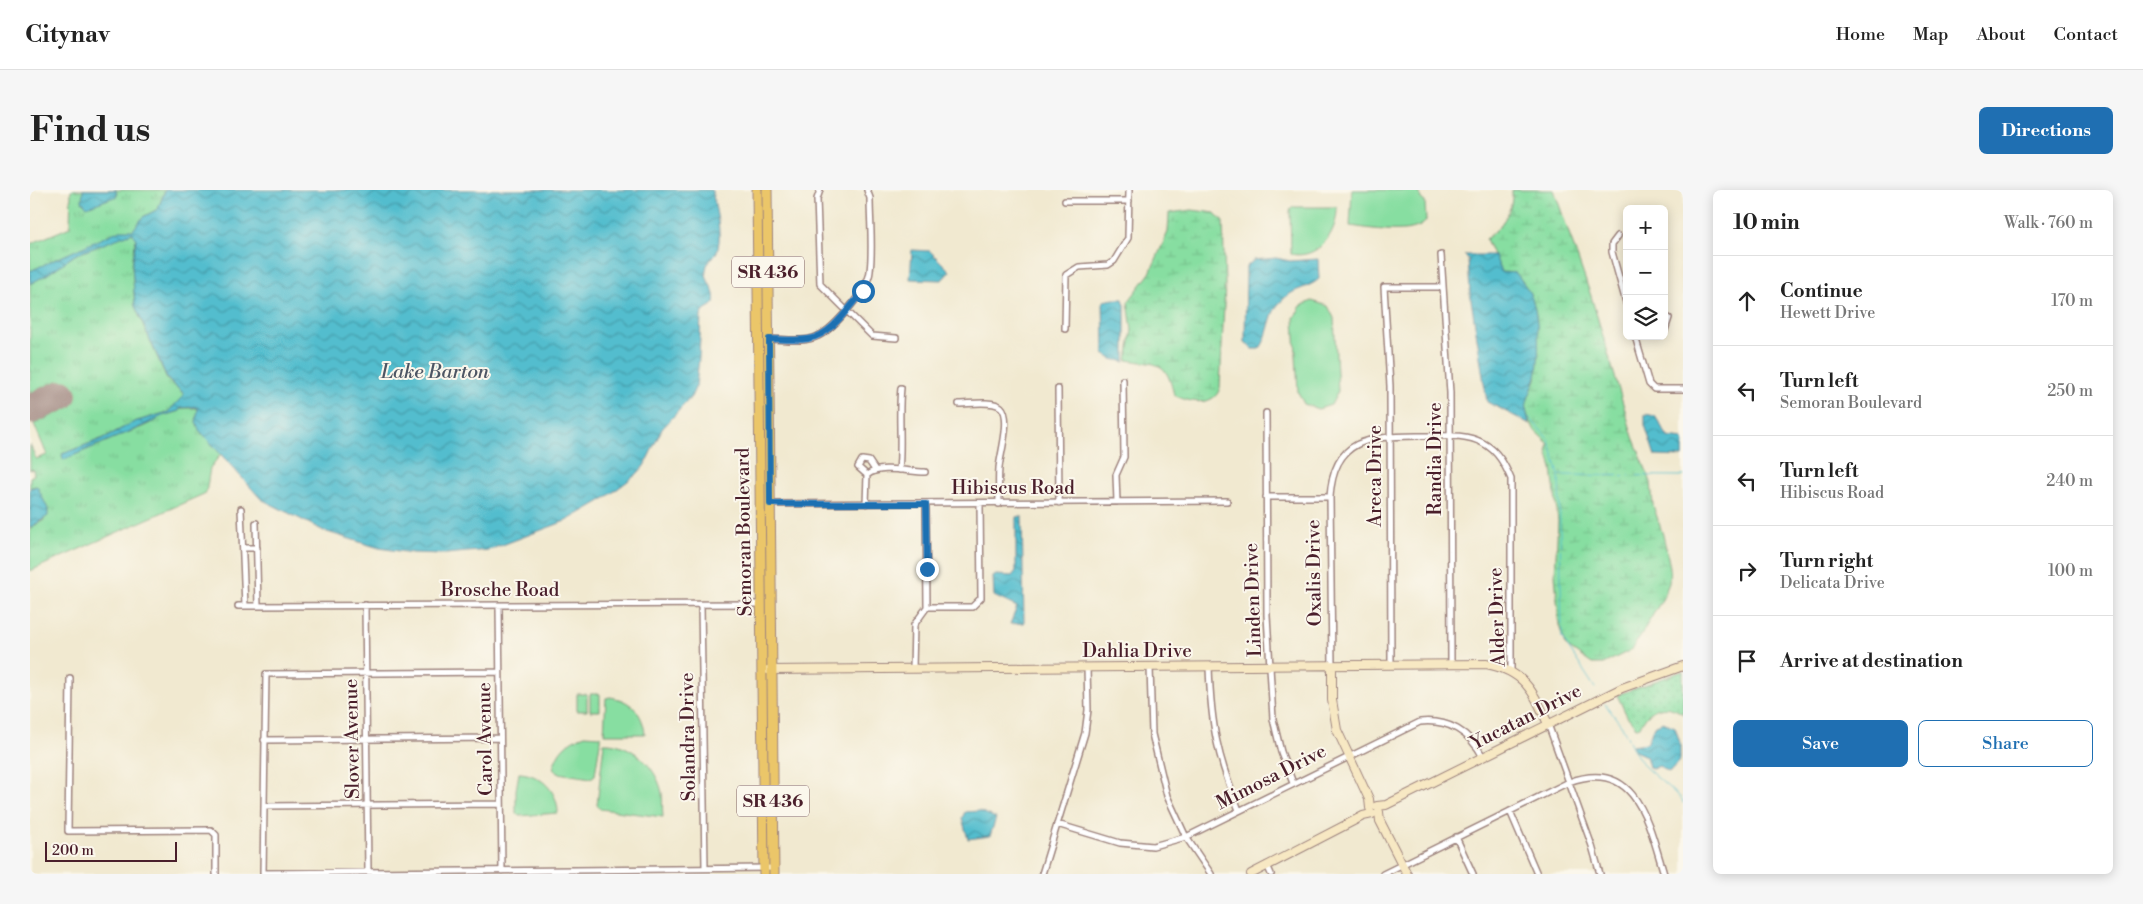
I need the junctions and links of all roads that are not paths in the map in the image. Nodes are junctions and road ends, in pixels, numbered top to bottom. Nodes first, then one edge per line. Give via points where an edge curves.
1 (758, 190) edge
2 (767, 190) edge
3 (820, 190) edge
4 (868, 190) edge
5 (1129, 190) edge
6 (1065, 201) dead end
7 (1129, 201) junction
8 (1618, 236) dead end
9 (1441, 255) dead end
10 (1442, 287) junction
11 (1624, 295) edge
12 (845, 310) junction
13 (1669, 318) dead end
14 (1668, 321) edge
15 (1065, 329) dead end
16 (896, 338) dead end
17 (764, 339) junction
18 (1636, 340) edge
19 (1123, 380) dead end
20 (901, 388) dead end
21 (1058, 389) dead end
22 (1683, 389) edge
23 (959, 404) dead end
24 (1266, 413) dead end
25 (1390, 436) junction
26 (1450, 436) junction
27 (875, 470) junction
28 (899, 470) junction
29 (925, 472) dead end
30 (867, 474) junction
31 (760, 482) junction
32 (1330, 497) junction
33 (1266, 498) junction
34 (1227, 501) dead end
35 (1117, 502) junction
36 (1059, 503) junction
37 (770, 504) junction
38 (866, 504) junction
39 (926, 504) junction
40 (980, 504) junction
41 (999, 504) junction
42 (760, 507) junction
43 (241, 509) dead end
44 (256, 523) dead end
45 (770, 528) junction
46 (243, 548) junction
47 (256, 548) junction
48 (761, 604) junction
49 (365, 605) junction
50 (701, 605) junction
51 (238, 606) dead end
52 (245, 606) junction
53 (258, 606) junction
54 (498, 606) junction
55 (927, 607) junction
56 (1451, 664) junction
57 (1391, 665) junction
58 (1270, 666) junction
59 (1332, 666) junction
60 (1683, 666) edge
61 (1086, 667) junction
62 (1150, 667) junction
63 (1209, 667) junction
64 (912, 669) junction
65 (762, 670) junction
66 (772, 670) junction
67 (1511, 671) junction
68 (499, 672) junction
69 (366, 673) junction
70 (70, 678) dead end
71 (1548, 724) junction
72 (500, 738) junction
73 (367, 739) junction
74 (264, 740) junction
75 (1348, 756) junction
76 (1483, 757) junction
77 (1569, 782) junction
78 (1293, 783) junction
79 (501, 804) junction
80 (264, 806) junction
81 (368, 806) junction
82 (1375, 808) junction
83 (1239, 810) junction
84 (1510, 811) junction
85 (1057, 824) junction
86 (1186, 837) junction
87 (1456, 837) junction
88 (1402, 864) junction
89 (1267, 865) junction
90 (705, 868) junction
91 (502, 870) junction
92 (769, 871) edge
93 (368, 872) junction
94 (531, 872) edge
95 (590, 872) edge
96 (216, 874) edge
97 (1042, 874) edge
98 (1212, 874) edge
99 (1251, 874) edge
100 (1271, 874) edge
101 (1383, 874) edge
102 (1407, 874) edge
103 (1473, 874) edge
104 (1537, 874) edge
105 (1600, 874) edge
106 (1664, 874) edge

1 - 17 main road, SR 436 via 759,325
2 - 17 main road, Semoran Boulevard / SR 436
3 - 12 street via 817,199 820,284
4 - 12 street via 870,272 863,291
5 - 7 street
6 - 7 street
7 - 15 street via 1128,238 1114,261 1108,265 1079,267 1066,275
8 - 11 street via 1612,244 1612,252
9 - 10 street, Randia Drive
10 - 25 street, Areca Drive via 1384,287
10 - 26 street, Randia Drive
12 - 16 street via 872,336
12 - 17 street via 818,336
13 - 14 street
17 - 31 main road, Semoran Boulevard / SR 436
17 - 37 main road, Semoran Boulevard / SR 436 via 769,353
18 - 22 street via 1649,384 1654,388
19 - 35 street via 1124,457 1116,475
20 - 28 street
21 - 36 street
23 - 41 street via 996,404 1002,408 1005,436 999,467
24 - 33 street, Linden Drive
25 - 26 street, Oxalis Drive
25 - 32 street, Oxalis Drive via 1373,437 1357,443 1338,461 1331,476
25 - 57 street, Areca Drive
26 - 56 street, Randia Drive
26 - 67 street, Alder Drive via 1469,437 1485,444 1505,464 1511,479
27 - 28 street
27 - 30 street
27 - 30 street via 869,461 862,460 858,467
28 - 29 street
30 - 38 street
31 - 37 main road via 763,496
31 - 42 main road, Semoran Boulevard / SR 436
32 - 33 street
32 - 59 street, Oxalis Drive
33 - 58 street, Linden Drive
34 - 35 street, Hibiscus Road
35 - 36 street, Hibiscus Road
36 - 41 street, Hibiscus Road
37 - 38 street, Hibiscus Road
37 - 45 main road, Semoran Boulevard / SR 436
38 - 39 street, Hibiscus Road
39 - 40 street, Hibiscus Road
39 - 55 street
40 - 41 street, Hibiscus Road
40 - 55 street via 982,598 972,607
42 - 45 main road via 768,515
42 - 48 main road, Semoran Boulevard / SR 436
43 - 46 street
44 - 47 street
45 - 66 main road, Semoran Boulevard / SR 436
46 - 47 street
46 - 52 street
47 - 53 street
48 - 50 street, Brosche Road
48 - 65 main road, Semoran Boulevard / SR 436
49 - 53 street, Brosche Road
49 - 54 street, Brosche Road
49 - 69 street, Slover Avenue
50 - 54 street, Brosche Road
50 - 90 street, Solandra Drive
51 - 52 street, Brosche Road
52 - 53 street, Brosche Road
54 - 68 street, Carol Avenue
55 - 64 street via 914,624
56 - 57 street, Dahlia Drive
56 - 67 street, Dahlia Drive via 1486,664
57 - 59 street, Dahlia Drive
58 - 59 street, Dahlia Drive
58 - 63 street, Dahlia Drive
58 - 78 street, Linden Drive via 1273,719
59 - 75 street, Oxalis Drive via 1332,700 1337,730
60 - 71 street, Yucatan Drive via 1622,688
61 - 62 street, Dahlia Drive
61 - 64 street, Dahlia Drive
61 - 85 street via 1088,710 1085,733
62 - 63 street, Dahlia Drive
62 - 86 street via 1152,734 1167,796
63 - 83 street via 1215,738 1223,770
64 - 66 street, Dahlia Drive
65 - 66 street, Dahlia Drive
65 - 92 main road, Semoran Boulevard / SR 436
66 - 92 main road, Semoran Boulevard / SR 436
67 - 71 street, Alder Drive via 1534,692
68 - 69 street
68 - 72 street, Carol Avenue
69 - 73 street, Slover Avenue
69 - 74 street via 266,674
70 - 96 street via 68,831 211,830 216,835
71 - 76 street, Yucatan Drive
71 - 77 street, Alder Drive
72 - 73 street
72 - 79 street, Carol Avenue
73 - 74 street
73 - 81 street, Slover Avenue
74 - 80 street
75 - 76 street, Mimosa Drive via 1410,725 1430,721 1462,731 1475,743
75 - 78 street, Mimosa Drive
75 - 82 street, Oxalis Drive
76 - 82 street, Yucatan Drive
77 - 84 street
77 - 105 street, Alder Drive
77 - 106 street via 1586,776 1604,777 1622,784 1635,796 1648,822
78 - 83 street, Mimosa Drive
79 - 81 street
79 - 91 street, Carol Avenue
80 - 81 street
80 - 93 street via 264,872
81 - 93 street, Slover Avenue
82 - 88 street, Oxalis Drive
82 - 89 street, Yucatan Drive
83 - 86 street, Mimosa Drive
84 - 87 street
84 - 104 street
85 - 86 street, Mimosa Drive via 1120,843 1153,846
85 - 97 street
86 - 98 street
87 - 88 street
87 - 103 street
88 - 101 street
88 - 102 street, Oxalis Drive
89 - 99 street, Yucatan Drive
89 - 100 street
90 - 92 street
90 - 95 street
91 - 93 street
91 - 94 street
94 - 95 street

